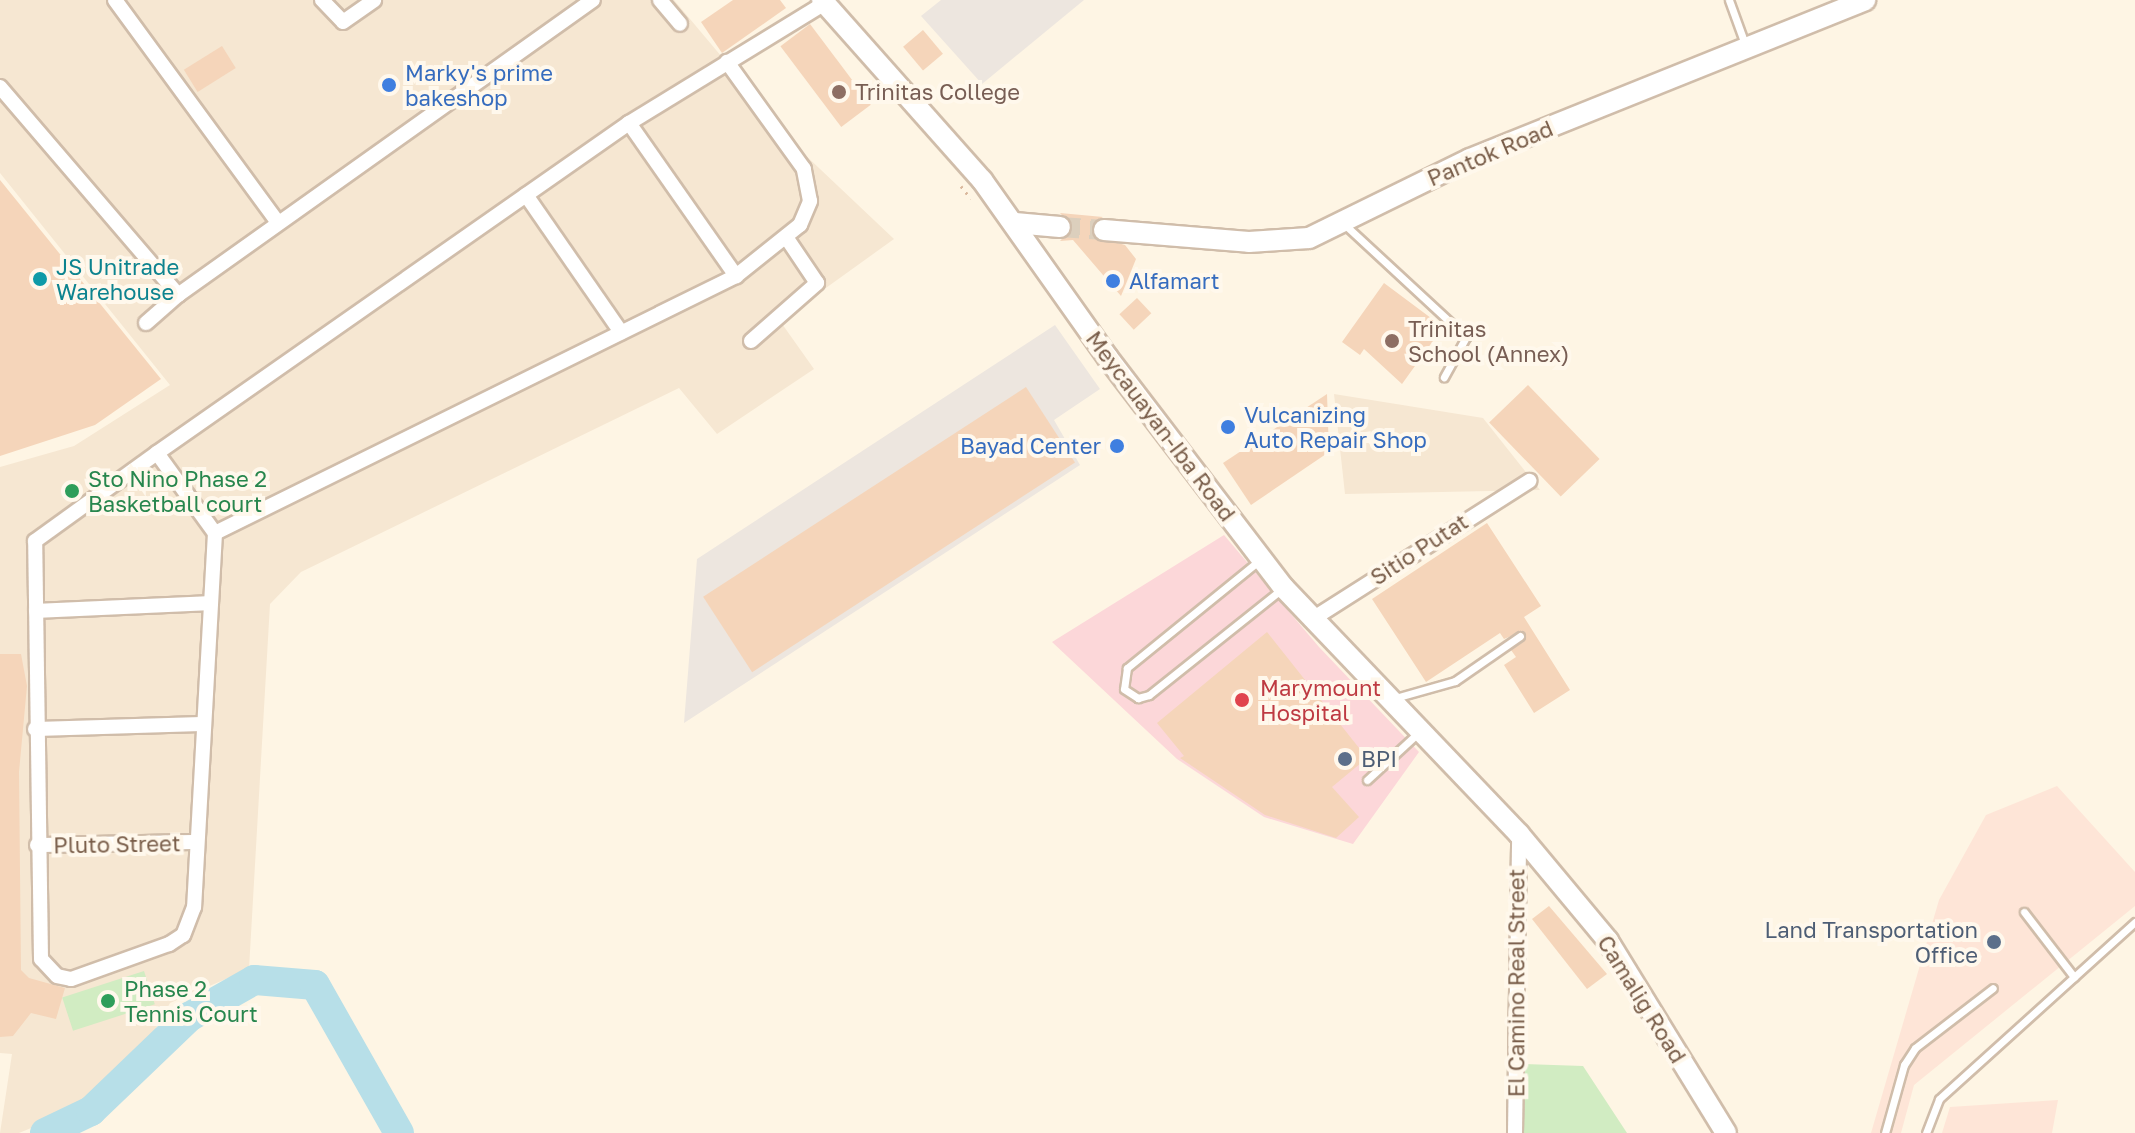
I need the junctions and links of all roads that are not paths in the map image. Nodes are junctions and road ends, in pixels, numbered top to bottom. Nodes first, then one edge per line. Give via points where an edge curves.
1 (115, 0) edge
2 (322, 0) edge
3 (374, 0) edge
4 (593, 0) edge
5 (660, 0) edge
6 (1729, 0) edge
7 (1865, 0) edge
8 (824, 2) edge
9 (680, 24) dead end
10 (1747, 47) junction
11 (727, 62) junction
12 (0, 87) edge
13 (629, 123) junction
14 (526, 195) junction
15 (1341, 222) junction
16 (278, 223) junction
17 (1015, 223) junction
18 (1060, 227) tunnel mouth
19 (1104, 230) tunnel mouth
20 (786, 237) junction
21 (736, 276) junction
22 (178, 295) junction
23 (146, 323) dead end
24 (621, 332) junction
25 (751, 341) dead end
26 (1444, 377) dead end
27 (157, 453) junction
28 (1529, 481) dead end
29 (215, 533) junction
30 (1261, 559) junction
31 (1284, 588) junction
32 (211, 603) junction
33 (36, 611) junction
34 (1311, 620) junction
35 (1520, 636) dead end
36 (1388, 699) junction
37 (203, 724) junction
38 (35, 729) junction
39 (1419, 731) junction
40 (1367, 780) dead end
41 (1519, 834) junction
42 (197, 842) junction
43 (37, 845) junction
44 (2024, 912) dead end
45 (2135, 922) edge
46 (2074, 977) junction
47 (1993, 988) dead end
48 (1515, 1133) edge
49 (1726, 1133) edge
50 (1885, 1133) edge
51 (1926, 1133) edge

1 - 16 street
2 - 3 street via 343,22
4 - 16 street
5 - 9 street
6 - 10 lane
7 - 10 main road, Pantok Road
8 - 11 street
8 - 17 main road, Meycauayan-Iba Road via 911,96
10 - 15 main road, Pantok Road via 1470,159
11 - 13 street
11 - 20 street via 804,169 810,201 800,225
12 - 22 street
13 - 14 street
13 - 21 street
14 - 24 street
14 - 27 street
15 - 19 main road, Pantok Road via 1296,241
15 - 26 lane via 1466,337
16 - 22 street
17 - 18 main road
17 - 30 main road, Meycauayan-Iba Road via 1108,358
20 - 21 street
20 - 25 street via 817,283
21 - 24 street
22 - 23 street
24 - 29 street
27 - 29 street
27 - 33 street via 35,541
28 - 34 street, Sitio Putat
29 - 32 street
30 - 31 main road, Meycauayan-Iba Road
30 - 31 lane via 1127,668 1124,689 1133,697 1149,695
31 - 34 main road, Meycauayan-Iba Road
32 - 33 street
32 - 37 street
33 - 38 street
34 - 36 main road, Meycauayan-Iba Road
35 - 36 lane via 1455,681
36 - 39 main road, Meycauayan-Iba Road
37 - 38 street
37 - 42 street
38 - 43 street
39 - 40 lane
39 - 41 main road, Meycauayan-Iba Road
41 - 48 street, El Camino Real Street
41 - 49 main road, Camalig Road via 1634,978
42 - 43 street, Pluto Street
42 - 43 street via 194,907 183,935 71,979 57,976 41,959
44 - 46 lane
45 - 46 lane
46 - 51 lane via 1939,1099
47 - 50 lane via 1915,1048 1904,1065

